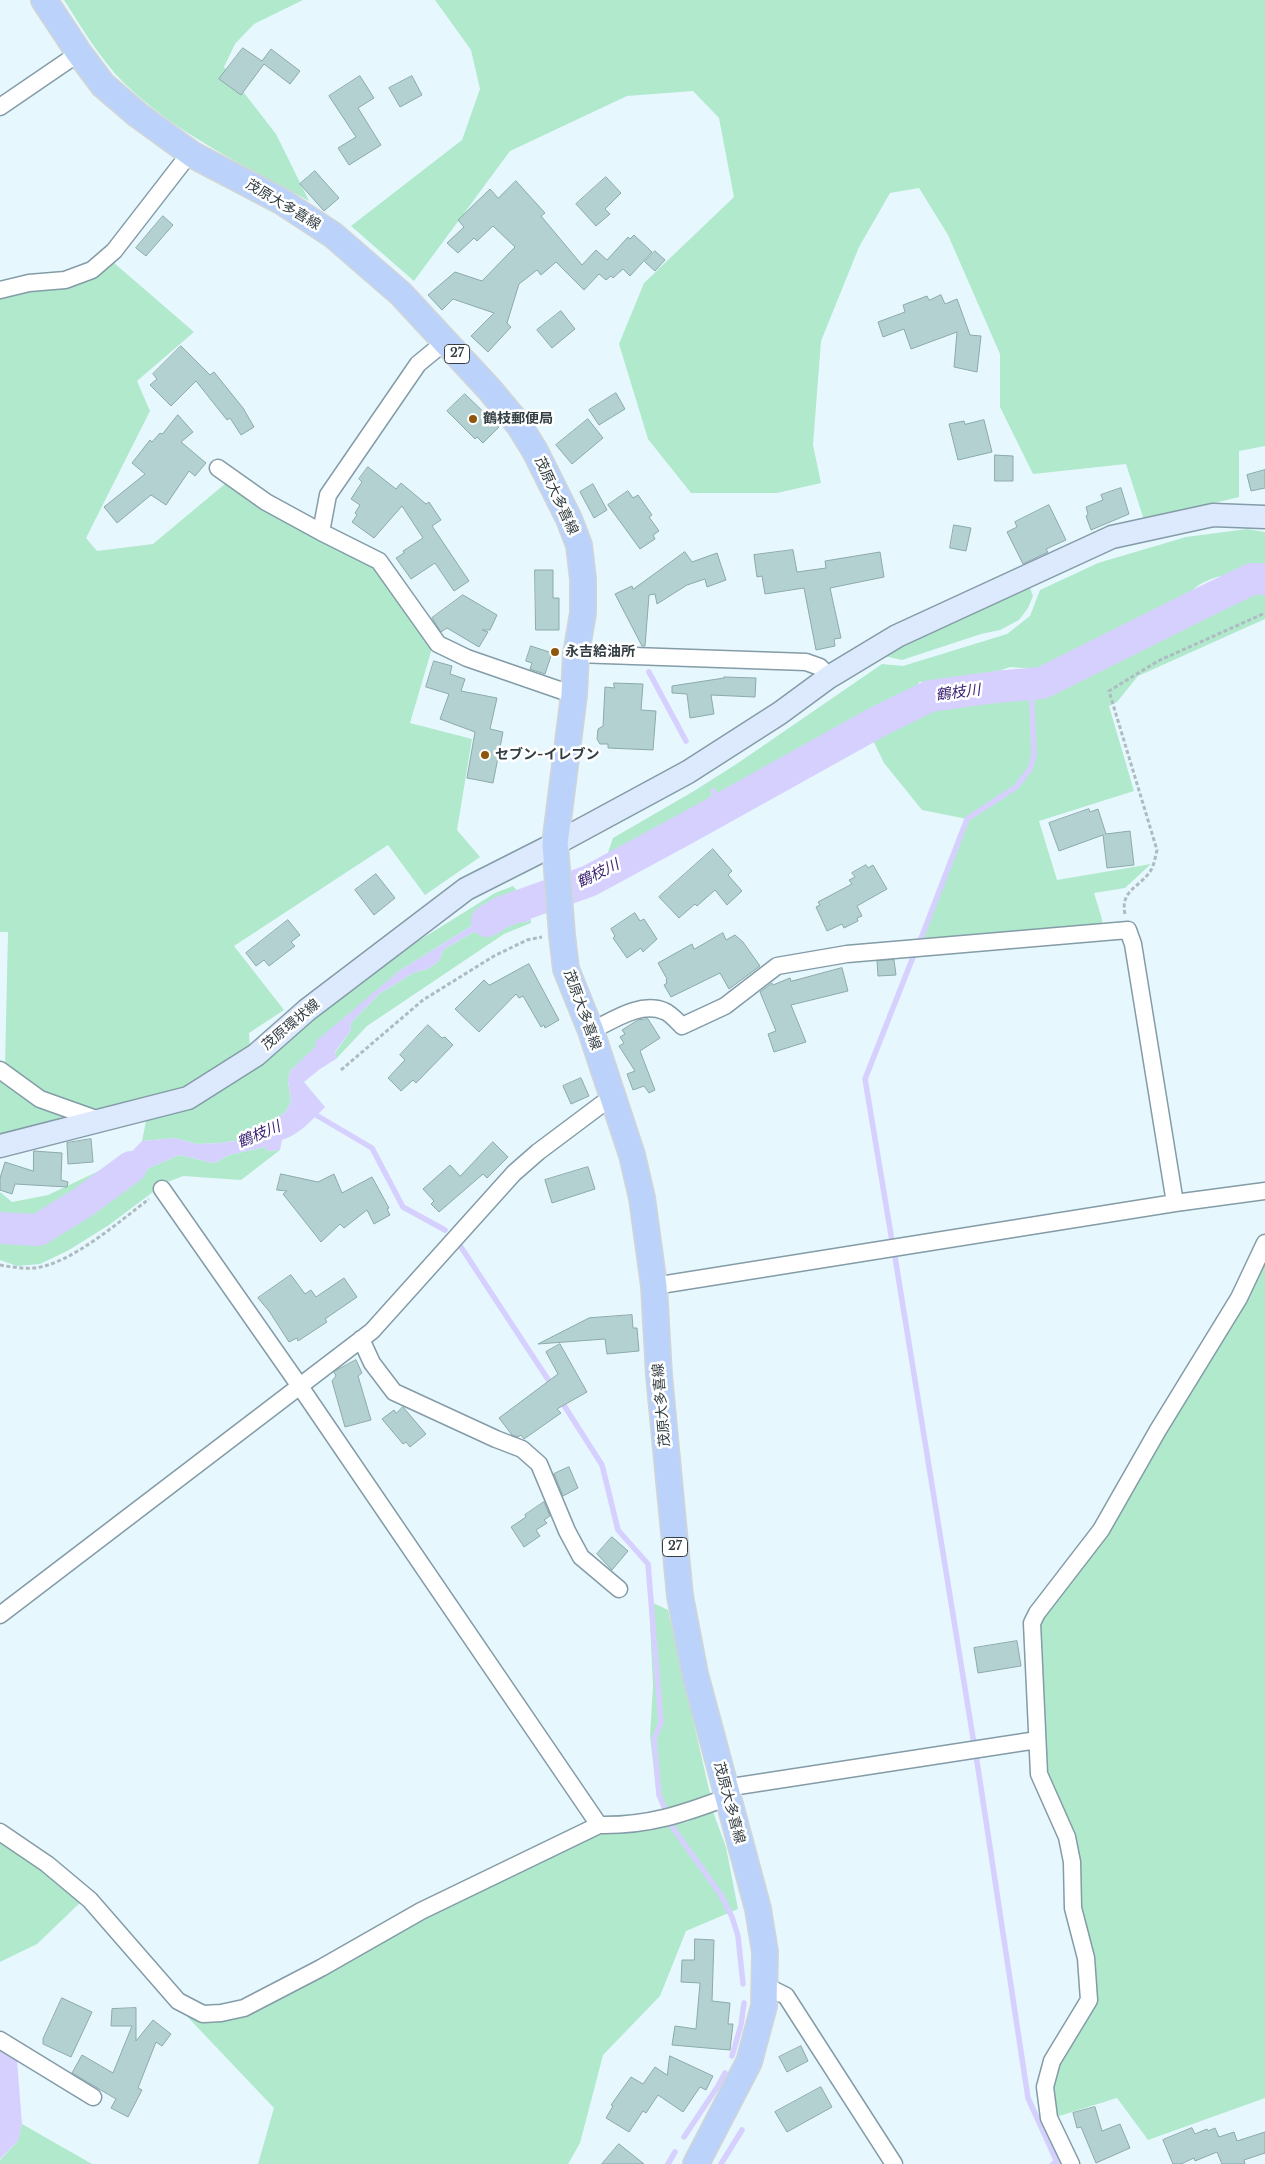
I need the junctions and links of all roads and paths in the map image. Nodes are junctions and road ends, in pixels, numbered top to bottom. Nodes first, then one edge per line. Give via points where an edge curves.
1 (44, 0) edge
2 (79, 53) junction
3 (0, 106) edge
4 (190, 153) junction
5 (0, 290) edge
6 (446, 341) junction
7 (218, 468) dead end
8 (1265, 517) edge
9 (321, 532) junction
10 (1265, 613) edge
11 (576, 654) junction
12 (829, 677) junction
13 (574, 695) junction
14 (556, 854) junction
15 (553, 928) junction
16 (1128, 930) junction
17 (591, 1031) junction
18 (0, 1070) edge
19 (341, 1070) dead end
20 (613, 1099) junction
21 (99, 1120) junction
22 (0, 1146) edge
23 (162, 1189) joint
24 (1265, 1191) edge
25 (1175, 1203) junction
26 (1265, 1243) edge
27 (0, 1265) edge
28 (654, 1286) junction
29 (361, 1339) junction
30 (299, 1385) junction
31 (619, 1589) dead end
32 (0, 1615) edge
33 (1036, 1740) junction
34 (727, 1793) junction
35 (599, 1824) junction
36 (0, 1832) edge
37 (766, 1986) junction
38 (0, 2040) edge
39 (93, 2097) dead end
40 (696, 2164) edge
41 (894, 2164) edge
42 (1071, 2164) edge

1 - 2 main road, 茂原大多喜線 / 27
2 - 3 street
2 - 4 main road, 茂原大多喜線 / 27 via 103,85
4 - 5 street via 114,251 98,266 65,280 30,282
4 - 6 main road, 茂原大多喜線 / 27 via 282,201 333,235 401,294
6 - 9 street via 418,364 328,495
6 - 11 main road, 茂原大多喜線 / 27 via 519,425 536,451 569,519 579,545 583,579 583,613
7 - 9 street via 266,502
8 - 12 main road, 茂原環状線 via 1213,515 1112,537 897,636
9 - 13 street via 379,561 438,644 467,658
10 - 16 path via 1158,661 1109,691 1157,850 1150,872 1126,896 1123,906
11 - 12 street via 806,662 820,667
11 - 13 main road, 茂原大多喜線 / 27
12 - 14 main road, 茂原環状線 via 780,713
13 - 14 main road, 茂原大多喜線 / 27
14 - 15 main road, 茂原大多喜線 / 27
14 - 21 main road, 茂原環状線 via 466,889 307,1010 256,1055 188,1098
15 - 17 main road, 茂原大多喜線 / 27
15 - 19 path via 494,956 423,1000
16 - 17 street via 847,954 777,966 725,1006 682,1026 665,1011 652,1008 638,1009
16 - 25 street via 1133,944
17 - 20 main road, 茂原大多喜線 / 27
18 - 21 street via 40,1099
20 - 28 main road, 茂原大多喜線 / 27 via 642,1198
20 - 29 street via 538,1152 514,1174 372,1331
21 - 22 main road, 茂原環状線
23 - 27 path via 68,1256 36,1268
23 - 30 street
24 - 25 street
25 - 28 street
26 - 33 street via 1239,1298 1158,1430 1102,1530 1032,1623
28 - 34 main road, 茂原大多喜線 / 27 via 680,1596 695,1674
29 - 30 street
29 - 31 street via 372,1363 394,1392 522,1449 539,1464 580,1557
30 - 32 street
30 - 35 street
33 - 34 street
33 - 42 street via 1039,1774 1068,1837 1073,1908 1086,1958 1089,2000 1052,2061 1045,2087 1049,2118
34 - 35 street via 693,1810 655,1821
34 - 37 main road, 茂原大多喜線 / 27 via 758,1908
35 - 36 street via 421,1911 244,2008 203,2014 178,2001 90,1900
37 - 40 main road, 茂原大多喜線 / 27 via 760,2025 749,2062
37 - 41 street via 786,1996
38 - 39 street

